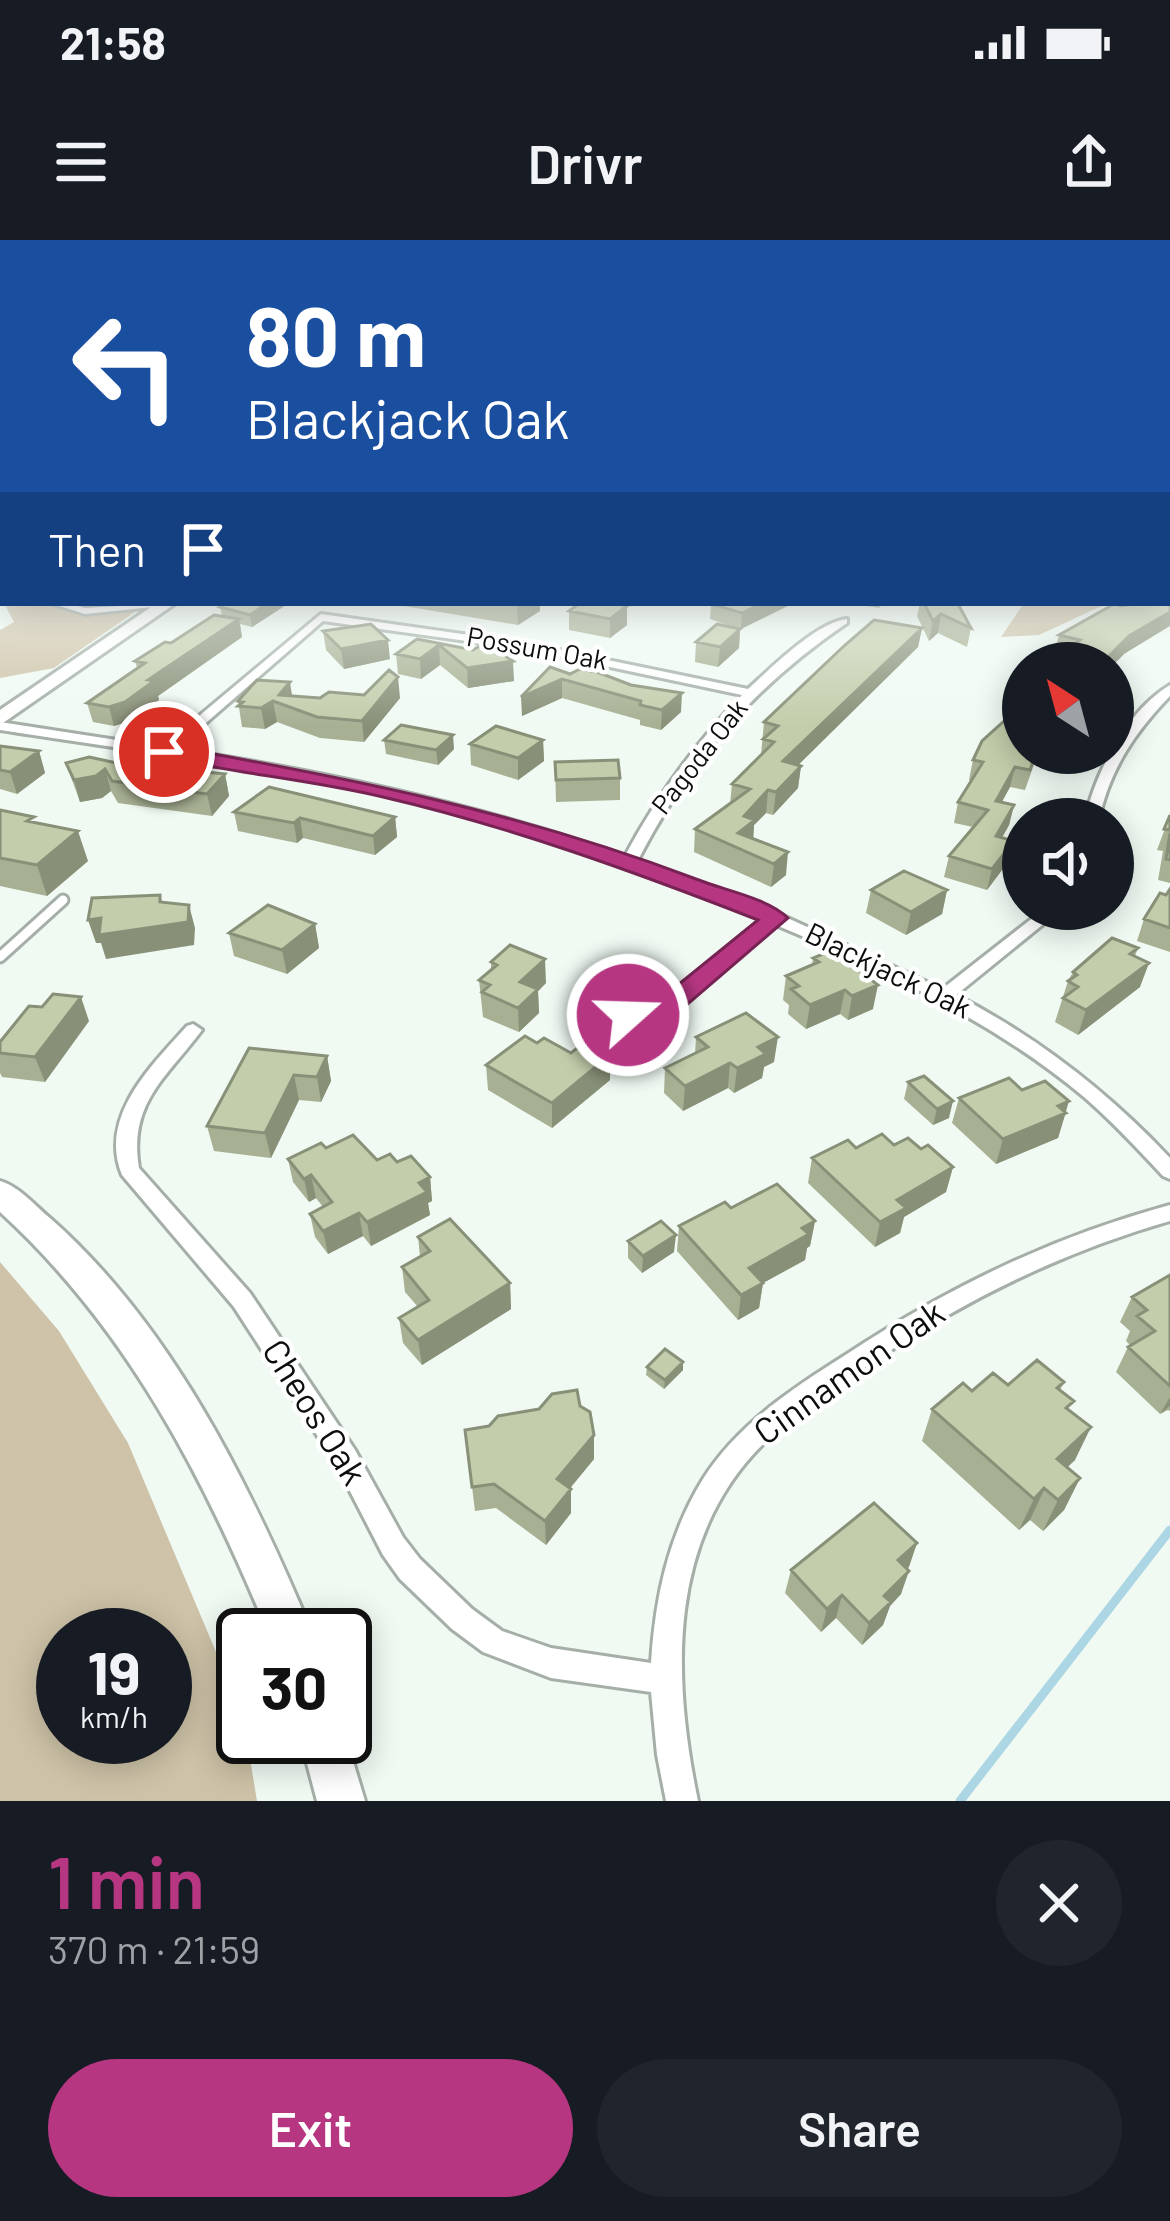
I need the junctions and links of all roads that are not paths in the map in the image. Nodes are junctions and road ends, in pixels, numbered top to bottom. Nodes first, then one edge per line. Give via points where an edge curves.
1 (66, 606) edge
2 (136, 606) edge
3 (162, 606) edge
4 (85, 611) junction
5 (843, 621) dead end
6 (111, 642) junction
7 (1170, 689) edge
8 (750, 693) junction
9 (0, 722) edge
10 (164, 752) junction
11 (1097, 798) edge
12 (629, 862) junction
13 (63, 900) dead end
14 (776, 918) junction
15 (1027, 930) edge
16 (0, 957) edge
17 (944, 996) junction
18 (628, 1015) dead end
19 (193, 1030) dead end
20 (1170, 1171) edge
21 (0, 1193) edge
22 (1170, 1213) edge
23 (280, 1608) edge
24 (663, 1678) junction
25 (330, 1764) edge
26 (340, 1801) edge
27 (682, 1801) edge

1 - 4 street
2 - 4 street
3 - 6 main road
4 - 6 street
5 - 8 street, Pagoda Oak
6 - 9 main road
7 - 11 street via 1138,720 1102,775
8 - 10 street, Possum Oak via 525,646 321,617
8 - 12 street, Pagoda Oak via 682,770
9 - 10 street, Blackjack Oak
10 - 12 street, Blackjack Oak via 380,790
12 - 14 street, Blackjack Oak
13 - 16 lane
14 - 17 street, Blackjack Oak
14 - 18 street via 659,1014
15 - 17 street
17 - 20 street, Blackjack Oak via 1079,1080
19 - 24 street, Cheos Oak via 131,1108 123,1149 129,1170 283,1355 410,1569 493,1642 573,1668
21 - 23 main road via 85,1274 162,1381 245,1526
22 - 24 street, Cinnamon Oak via 963,1293 780,1412 746,1443 688,1537 672,1588
24 - 27 street, Cinnamon Oak
25 - 26 main road

